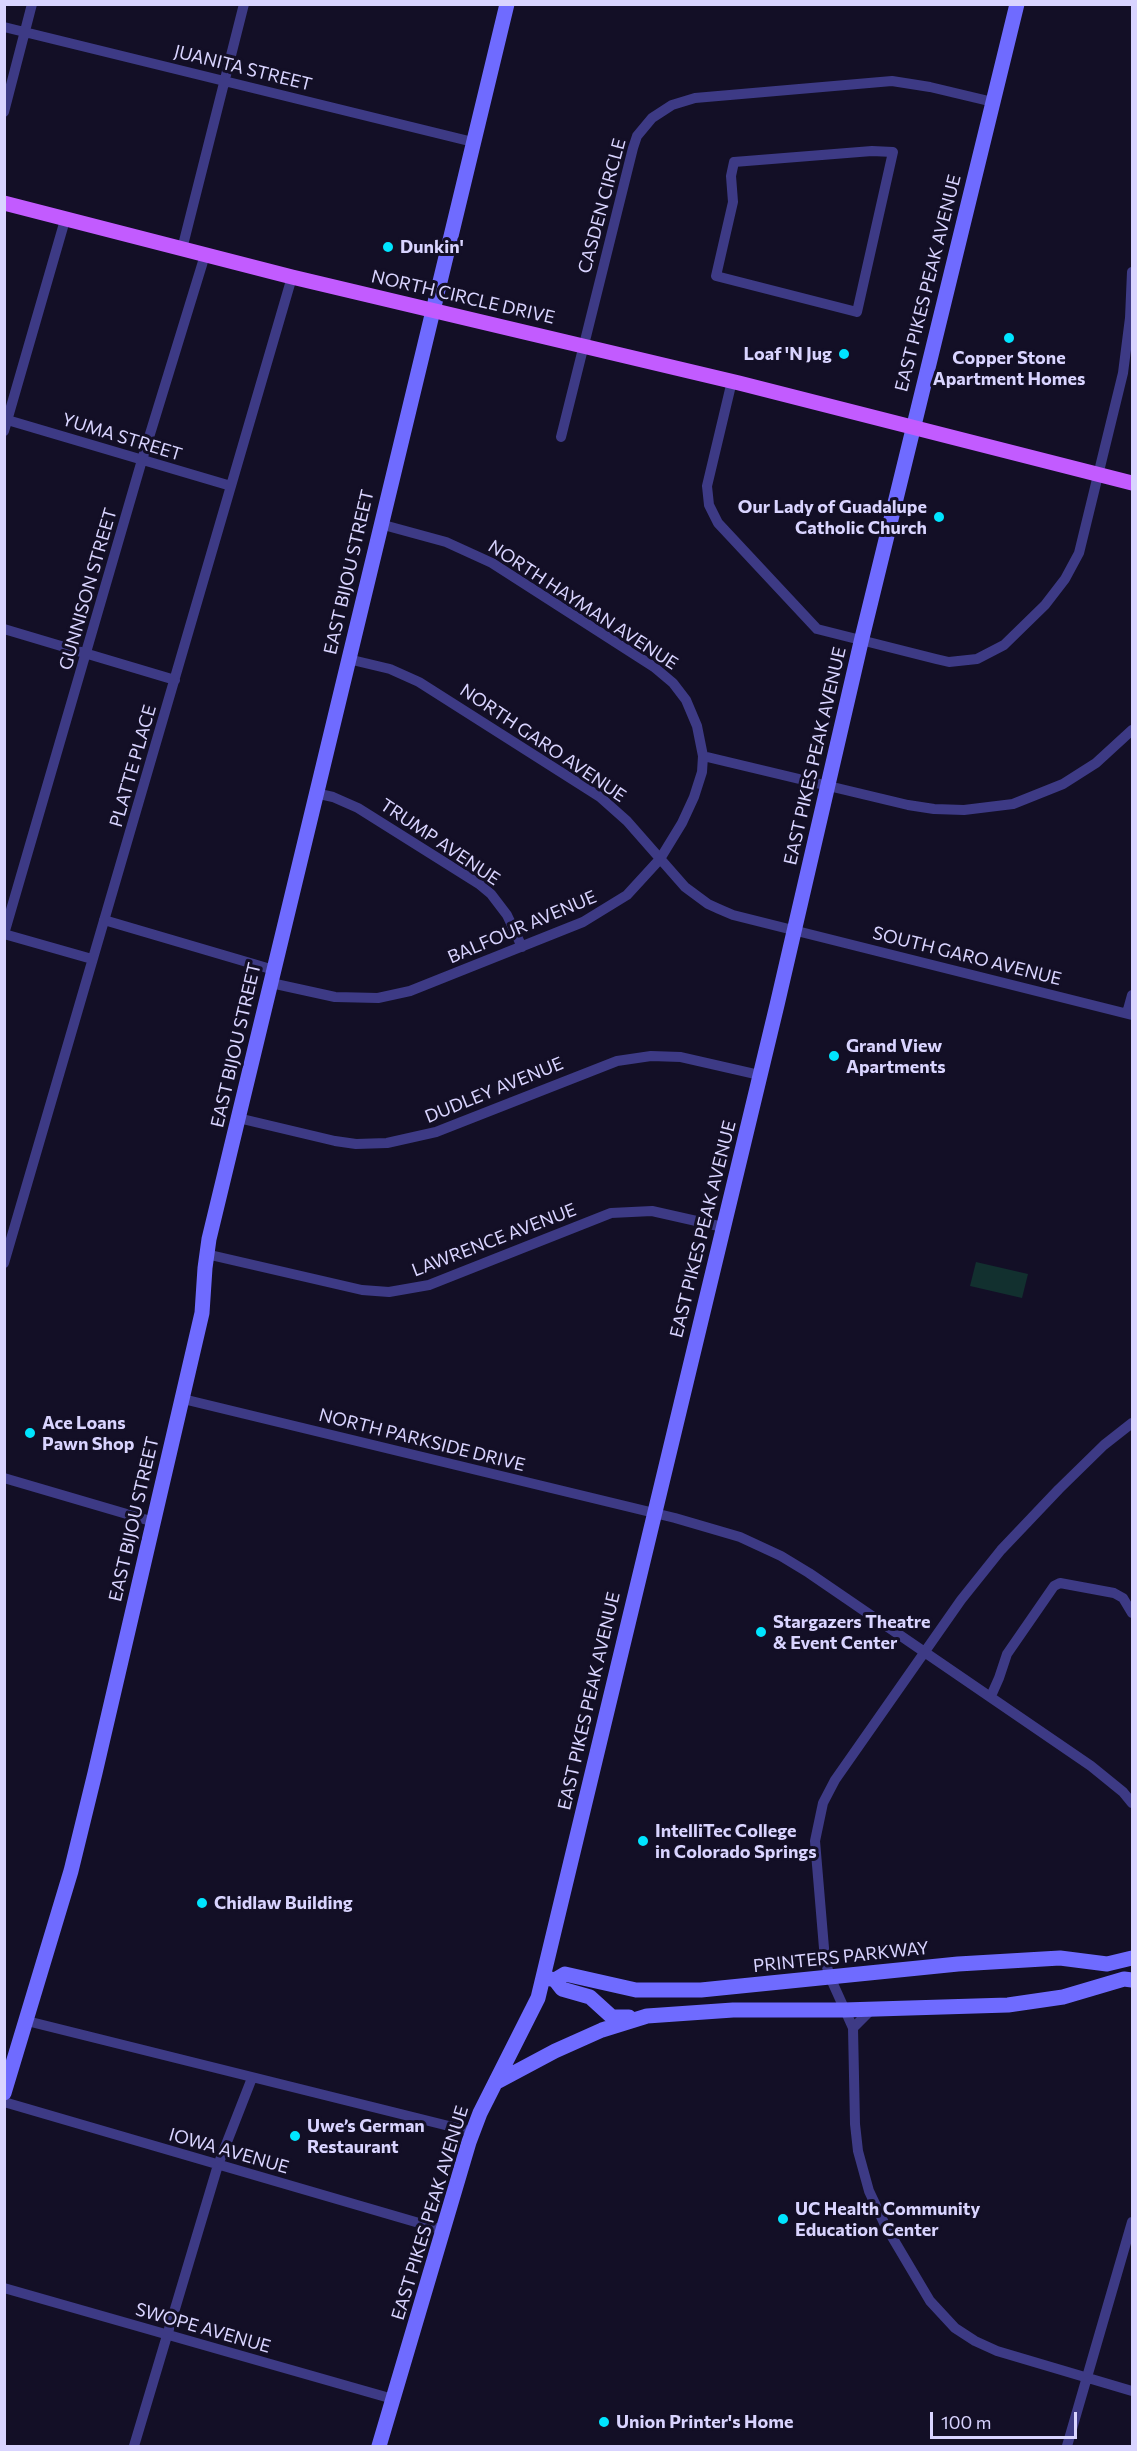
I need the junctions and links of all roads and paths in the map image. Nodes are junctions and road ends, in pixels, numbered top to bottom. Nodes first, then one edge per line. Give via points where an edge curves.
1 (32, 4) edge
2 (244, 4) edge
3 (507, 4) edge
4 (1017, 4) edge
5 (4, 27) edge
6 (25, 32) junction
7 (225, 81) junction
8 (993, 102) junction
9 (4, 112) edge
10 (473, 142) junction
11 (4, 203) edge
12 (65, 220) junction
13 (182, 249) junction
14 (205, 255) junction
15 (1132, 272) edge
16 (716, 276) joint
17 (292, 277) junction
18 (432, 309) junction
19 (582, 345) junction
20 (732, 381) junction
21 (6, 424) edge
22 (913, 427) junction
23 (561, 437) dead end
24 (142, 460) junction
25 (1100, 475) junction
26 (1132, 483) edge
27 (231, 486) junction
28 (380, 524) junction
29 (4, 629) edge
30 (861, 642) junction
31 (87, 654) junction
32 (348, 659) junction
33 (175, 680) junction
34 (1132, 730) edge
35 (703, 756) junction
36 (828, 786) junction
37 (315, 793) junction
38 (660, 859) junction
39 (104, 920) junction
40 (794, 930) junction
41 (4, 934) edge
42 (522, 947) junction
43 (92, 960) junction
44 (272, 976) junction
45 (1132, 995) edge
46 (1130, 1014) edge
47 (760, 1075) junction
48 (238, 1118) junction
49 (723, 1227) junction
50 (206, 1254) junction
51 (4, 1263) edge
52 (183, 1399) junction
53 (1130, 1429) edge
54 (4, 1478) edge
55 (654, 1513) junction
56 (154, 1522) junction
57 (1132, 1612) edge
58 (925, 1652) junction
59 (991, 1696) junction
60 (1132, 1803) edge
61 (1132, 1958) edge
62 (830, 1977) junction
63 (549, 1979) junction
64 (1132, 1980) edge
65 (872, 2009) junction
66 (844, 2010) junction
67 (647, 2016) junction
68 (27, 2021) junction
69 (853, 2028) junction
70 (252, 2078) junction
71 (495, 2083) junction
72 (4, 2093) edge
73 (4, 2102) edge
74 (473, 2132) junction
75 (218, 2165) junction
76 (1132, 2222) edge
77 (443, 2230) junction
78 (4, 2288) edge
79 (168, 2335) junction
80 (1087, 2378) junction
81 (1132, 2391) edge
82 (393, 2399) junction
83 (134, 2446) edge
84 (379, 2446) edge
85 (1067, 2446) edge

1 - 6 street
2 - 7 street
3 - 10 main road, EAST BIJOU STREET
4 - 8 main road, EAST PIKES PEAK AVENUE
5 - 6 street, JUANITA STREET
6 - 7 street, JUANITA STREET
6 - 9 street
7 - 10 street, JUANITA STREET
7 - 13 street
8 - 19 street, CASDEN CIRCLE via 892,81 695,99 661,111 644,127 633,148
8 - 22 main road, EAST PIKES PEAK AVENUE
10 - 18 main road, EAST BIJOU STREET
11 - 12 main road, NORTH CIRCLE DRIVE
12 - 13 main road, NORTH CIRCLE DRIVE
12 - 21 street
13 - 14 main road, NORTH CIRCLE DRIVE
14 - 17 main road, NORTH CIRCLE DRIVE
14 - 24 street, GUNNISON STREET
15 - 25 street via 1123,373
16 - 16 street via 733,201 734,162 893,152 857,312
17 - 18 main road, NORTH CIRCLE DRIVE
17 - 27 street, PLATTE PLACE
18 - 19 main road, NORTH CIRCLE DRIVE
18 - 28 main road, EAST BIJOU STREET
19 - 20 main road, NORTH CIRCLE DRIVE
19 - 23 street, CASDEN CIRCLE
20 - 22 main road, NORTH CIRCLE DRIVE
20 - 30 street via 709,475 713,516 809,622 818,629
21 - 24 street, YUMA STREET
22 - 25 main road, NORTH CIRCLE DRIVE
22 - 30 main road, EAST PIKES PEAK AVENUE
24 - 27 street, YUMA STREET
24 - 31 street, GUNNISON STREET
25 - 26 main road, NORTH CIRCLE DRIVE
25 - 30 street via 1072,567 1045,605 1004,645 977,659 949,662
27 - 33 street, PLATTE PLACE
28 - 32 main road, EAST BIJOU STREET
28 - 35 street, NORTH HAYMAN AVENUE via 447,542 492,563 654,667 686,700
29 - 31 street
30 - 36 main road, EAST PIKES PEAK AVENUE
31 - 33 street
31 - 41 street, GUNNISON STREET
32 - 37 main road, EAST BIJOU STREET
32 - 38 street, NORTH GARO AVENUE via 390,669 433,690 600,798 627,821
33 - 39 street, PLATTE PLACE
34 - 36 street via 1096,764 1063,784 1028,800 996,807 934,809
35 - 36 street
35 - 38 street, BALFOUR AVENUE via 694,797
36 - 40 main road, EAST PIKES PEAK AVENUE
37 - 42 street, TRUMP AVENUE via 358,808 479,885 507,915
37 - 44 main road, EAST BIJOU STREET
38 - 40 street, NORTH GARO AVENUE via 708,904 733,915
38 - 42 street, BALFOUR AVENUE via 612,905 583,922
39 - 43 street, PLATTE PLACE
39 - 44 street, BALFOUR AVENUE
40 - 46 street, SOUTH GARO AVENUE
40 - 47 main road, EAST PIKES PEAK AVENUE
41 - 43 street
42 - 44 street, BALFOUR AVENUE via 410,992 378,998 335,997
43 - 51 street, PLATTE PLACE
44 - 48 main road, EAST BIJOU STREET
45 - 46 street
47 - 48 street, DUDLEY AVENUE via 667,1055 617,1061 436,1132 387,1143 335,1141
47 - 49 main road, EAST PIKES PEAK AVENUE
48 - 50 main road, EAST BIJOU STREET
49 - 50 street, LAWRENCE AVENUE via 652,1211 611,1213 429,1285 389,1292 362,1290
49 - 55 main road, EAST PIKES PEAK AVENUE
50 - 52 main road, EAST BIJOU STREET via 203,1308
52 - 55 street, NORTH PARKSIDE DRIVE
52 - 56 main road, EAST BIJOU STREET
53 - 58 street via 1059,1490 997,1555
54 - 56 street
55 - 58 street, NORTH PARKSIDE DRIVE via 720,1530 781,1556
55 - 63 main road, EAST PIKES PEAK AVENUE
56 - 68 main road, EAST BIJOU STREET via 71,1871
57 - 59 street via 1123,1598 1114,1593 1060,1583 1054,1586 1007,1654
58 - 59 street, NORTH PARKSIDE DRIVE
58 - 62 street via 823,1803 815,1853
59 - 60 street, NORTH PARKSIDE DRIVE via 1107,1778
61 - 62 main road, PRINTERS PARKWAY via 1107,1964 1060,1958 958,1964
62 - 63 main road, PRINTERS PARKWAY via 702,1990 636,1990 566,1974
62 - 66 street
63 - 67 main road via 562,1989 590,1997 612,2017
63 - 71 main road, EAST PIKES PEAK AVENUE
64 - 65 main road via 1064,1997 1008,2004
65 - 66 main road
65 - 69 street
66 - 67 main road via 724,2010
66 - 69 street
67 - 71 main road via 602,2030
68 - 70 street
68 - 72 main road, EAST BIJOU STREET
69 - 80 street via 855,2124 863,2171 885,2225 930,2301 955,2328 985,2346
70 - 74 street
70 - 75 street
71 - 74 main road, EAST PIKES PEAK AVENUE
73 - 75 street, IOWA AVENUE
74 - 77 main road, EAST PIKES PEAK AVENUE
75 - 77 street, IOWA AVENUE
75 - 79 street
76 - 80 street
77 - 82 main road, EAST PIKES PEAK AVENUE
78 - 79 street, SWOPE AVENUE
79 - 82 street, SWOPE AVENUE
79 - 83 street
80 - 81 street
80 - 85 street
82 - 84 main road, EAST PIKES PEAK AVENUE

